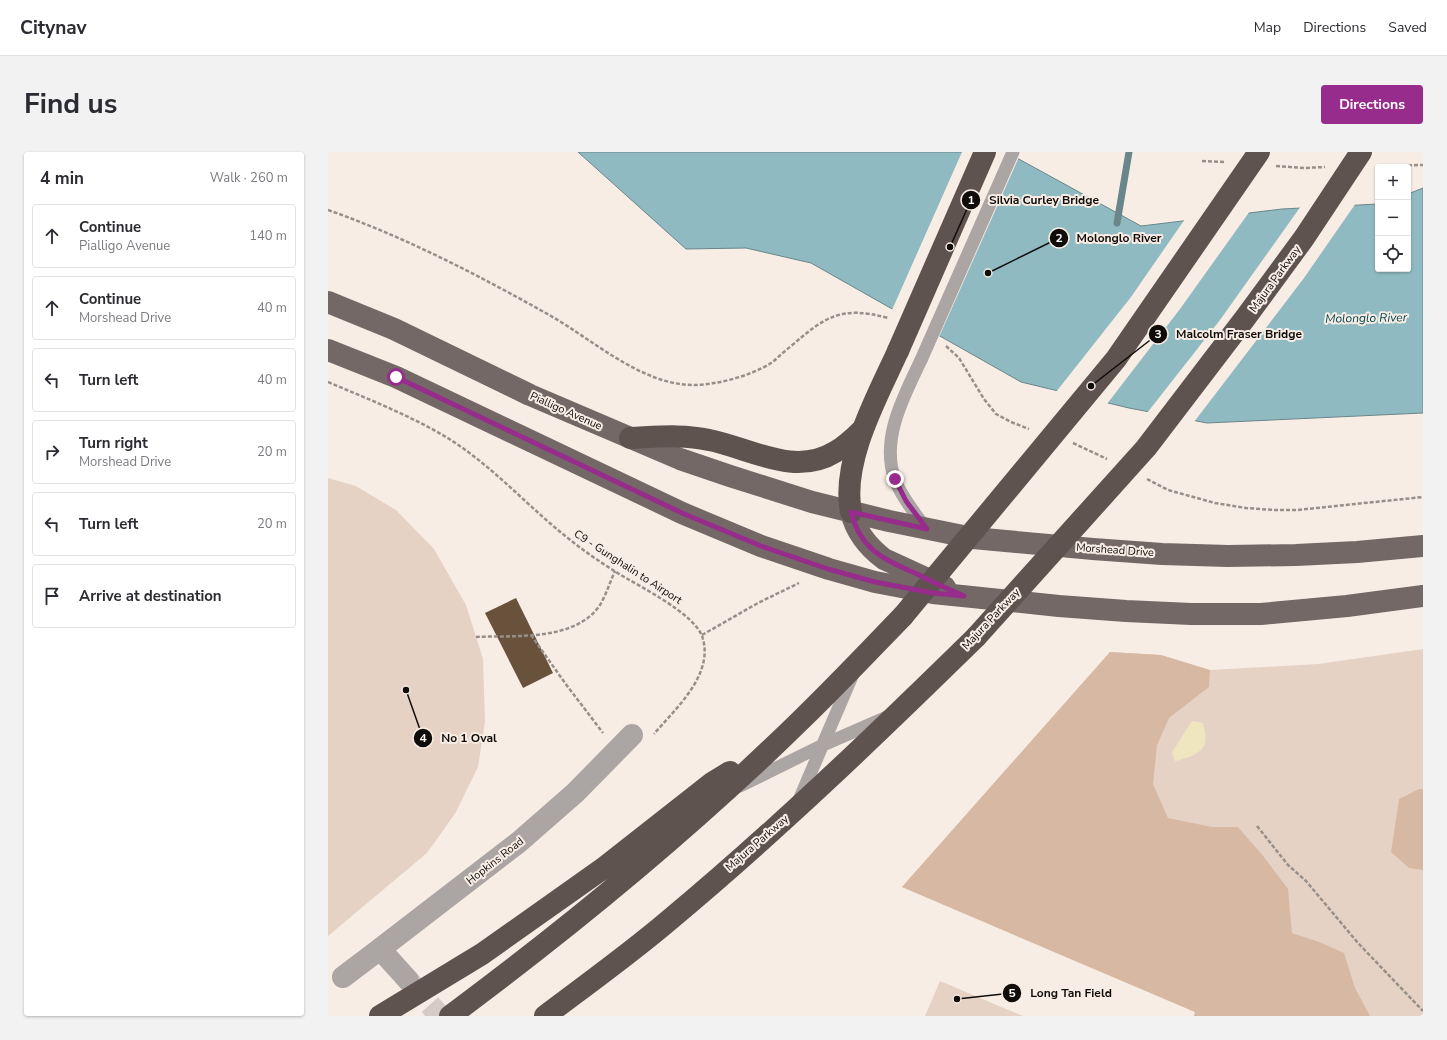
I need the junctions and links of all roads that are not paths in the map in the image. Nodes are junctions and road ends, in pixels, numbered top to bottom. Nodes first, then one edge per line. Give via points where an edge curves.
1 (985, 152) edge
2 (1013, 152) edge
3 (1266, 159) edge
4 (1368, 159) edge
5 (328, 302) edge
6 (328, 350) edge
7 (863, 429) junction
8 (630, 438) junction
9 (812, 502) joint
10 (851, 512) junction
11 (927, 529) junction
12 (1423, 546) edge
13 (964, 596) junction
14 (1423, 596) edge
15 (858, 663) junction
16 (899, 712) junction
17 (632, 735) dead end
18 (781, 739) junction
19 (823, 745) junction
20 (720, 796) junction
21 (796, 809) junction
22 (380, 949) junction
23 (343, 977) dead end
24 (408, 980) tunnel mouth
25 (380, 1016) edge
26 (450, 1016) edge
27 (545, 1016) edge

1 - 7 highway, bridge
2 - 11 lane, bridge via 895,422 890,456 897,485
3 - 15 highway, bridge via 1116,359 903,616
4 - 16 highway, Majura Parkway, bridge via 1304,238 1146,448 976,636
5 - 8 main road, Pialligo Avenue via 394,329 530,395
6 - 13 main road via 396,377 682,513 761,546 828,569 888,585
7 - 8 highway via 834,453 817,460 794,463 768,458 720,442 695,438
7 - 10 highway via 851,471
8 - 9 main road, Pialligo Avenue via 722,474
9 - 10 main road, Morshead Drive
10 - 11 main road, Morshead Drive
10 - 13 main road via 854,524 864,540 884,559
11 - 12 main road, Morshead Drive via 973,538 1162,554 1296,555
13 - 14 main road via 1126,611 1253,614
15 - 18 highway
15 - 19 lane
16 - 19 lane
16 - 21 highway, Majura Parkway
17 - 22 street, Hopkins Road via 570,798 519,842
18 - 20 highway
18 - 25 highway via 712,783 605,867 482,954
19 - 20 lane
19 - 21 lane
20 - 26 highway via 533,954
21 - 27 highway, Majura Parkway via 667,922
22 - 23 street, Hopkins Road
22 - 24 street

